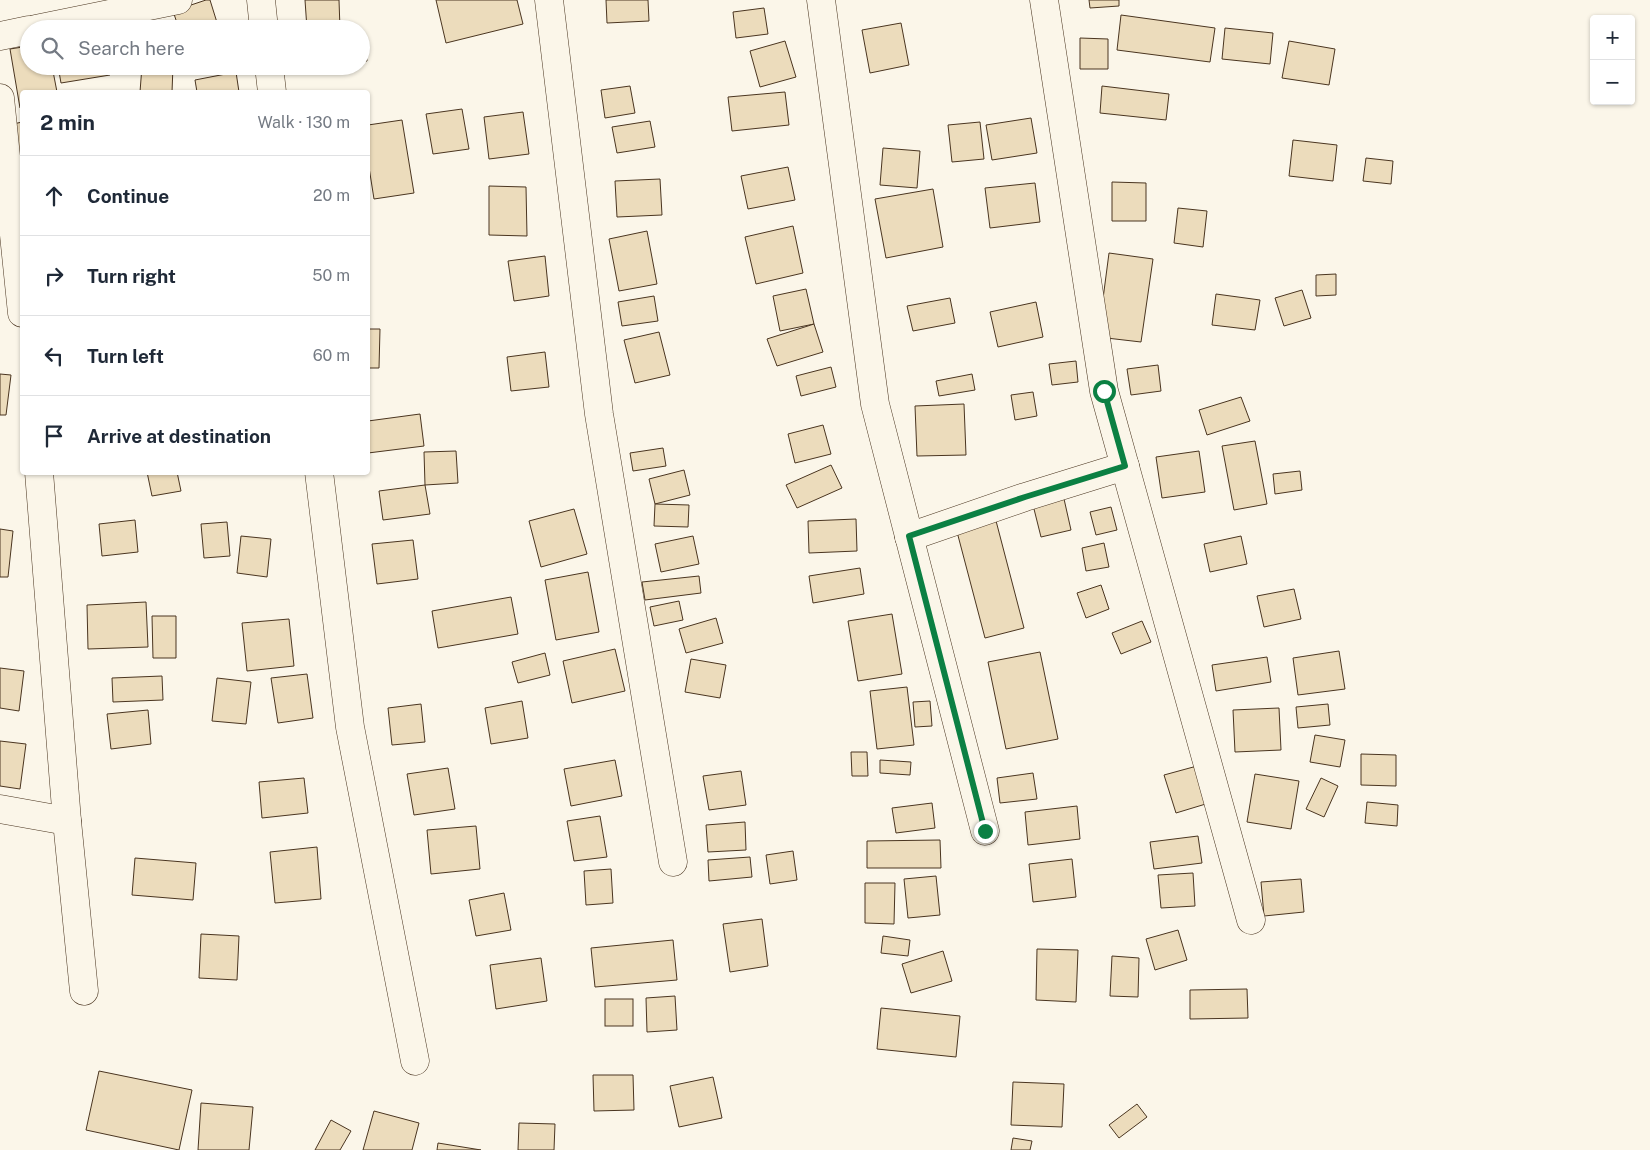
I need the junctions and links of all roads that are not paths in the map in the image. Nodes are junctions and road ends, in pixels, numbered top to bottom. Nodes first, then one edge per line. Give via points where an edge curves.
1 (178, 0) edge
2 (261, 0) edge
3 (549, 0) edge
4 (821, 0) edge
5 (1044, 0) edge
6 (80, 20) edge
7 (263, 20) edge
8 (20, 32) edge
9 (0, 36) edge
10 (270, 75) edge
11 (272, 90) edge
12 (0, 98) edge
13 (20, 293) edge
14 (1125, 466) junction
15 (39, 475) edge
16 (318, 475) edge
17 (909, 536) junction
18 (0, 809) edge
19 (68, 821) junction
20 (985, 831) dead end
21 (673, 862) dead end
22 (1251, 920) dead end
23 (84, 991) dead end
24 (415, 1061) dead end

1 - 6 street
2 - 7 street
3 - 21 street via 599,414
4 - 17 street via 875,404
5 - 14 street via 1104,391
8 - 9 street
10 - 11 street
12 - 13 street
14 - 17 street
14 - 22 street
15 - 19 street
16 - 24 street via 350,727
17 - 20 street
18 - 19 street
19 - 23 street

